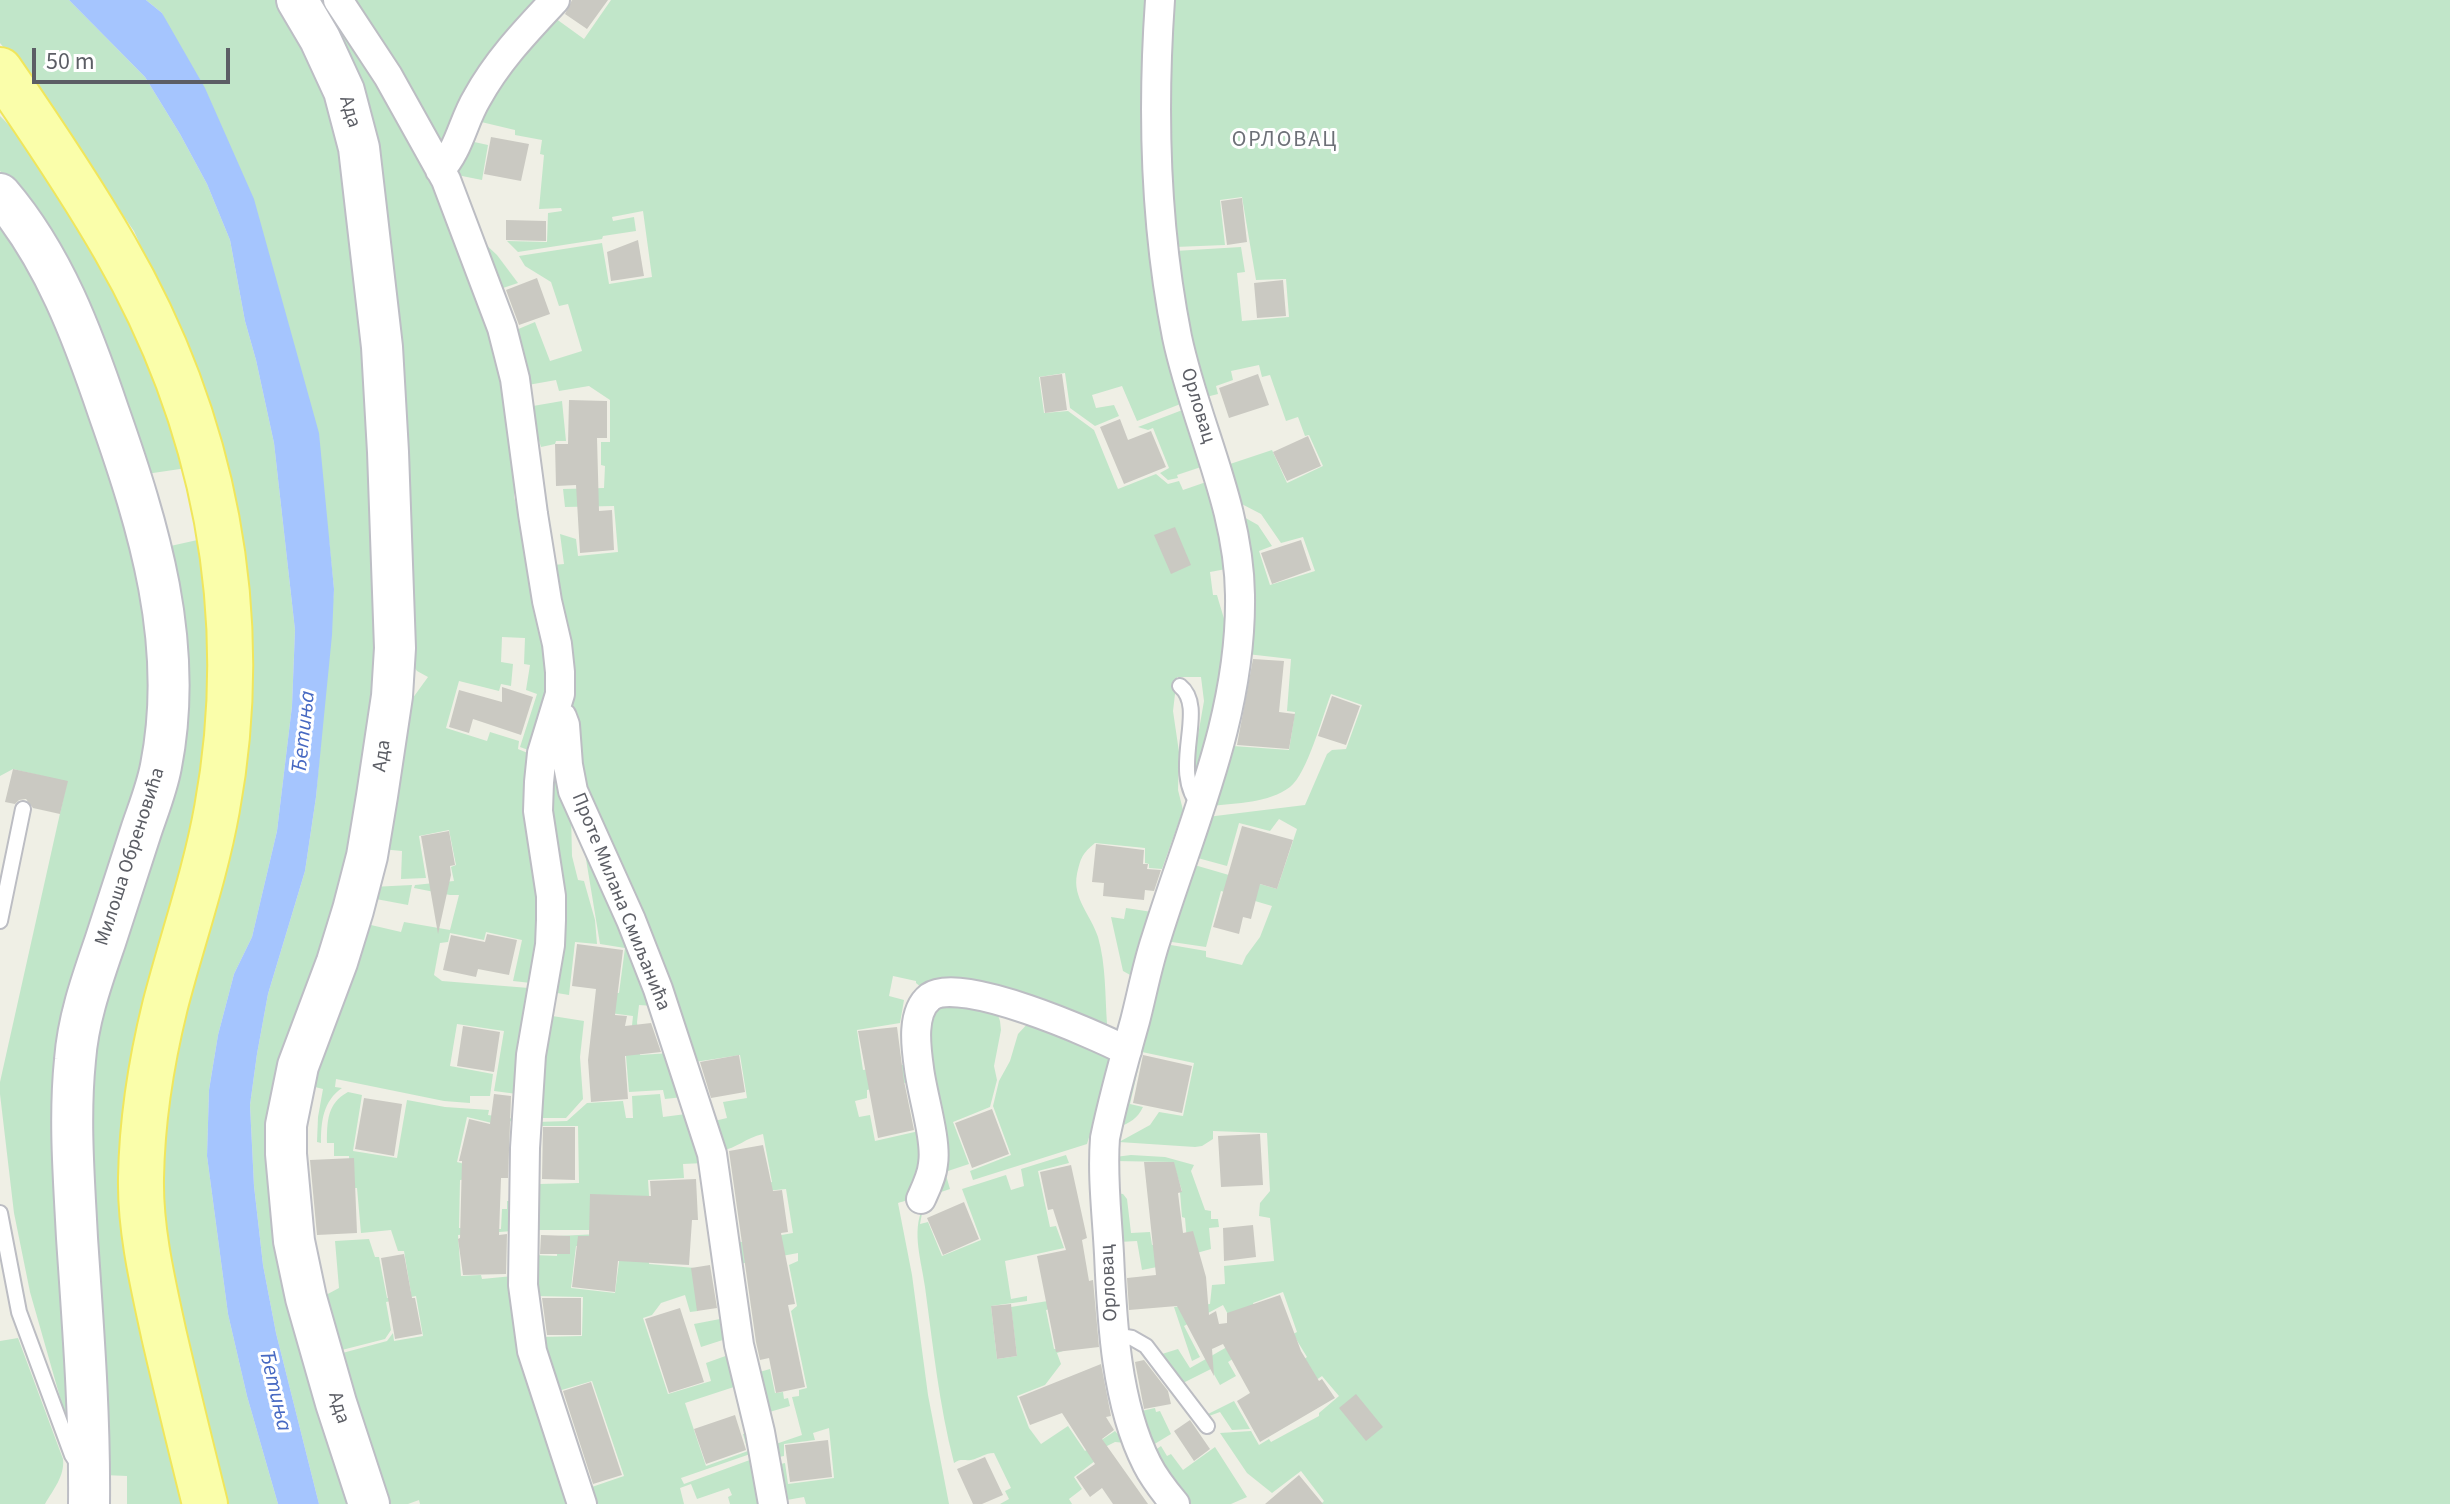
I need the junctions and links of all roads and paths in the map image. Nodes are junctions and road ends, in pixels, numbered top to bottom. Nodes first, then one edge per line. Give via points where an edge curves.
1 (297, 0) edge
2 (338, 0) edge
3 (555, 0) edge
4 (1160, 0) edge
5 (0, 70) edge
6 (440, 170) junction
7 (0, 194) edge
8 (1180, 686) dead end
9 (555, 713) junction
10 (1202, 807) junction
11 (23, 809) dead end
12 (0, 921) edge
13 (1127, 1051) junction
14 (921, 1199) dead end
15 (0, 1213) edge
16 (1114, 1335) junction
17 (1207, 1426) dead end
18 (89, 1492) edge
19 (205, 1504) edge
20 (369, 1504) edge
21 (582, 1504) edge
22 (773, 1504) edge
23 (1175, 1504) edge

1 - 20 street, Ада via 344,91 359,148 388,452 395,661 377,796 353,910 298,1066 286,1125 294,1241 303,1284
2 - 6 street
3 - 6 street via 493,72 455,151
4 - 10 street, Орловац via 1156,154 1170,290 1189,388 1227,510 1240,596 1228,710
5 - 19 main road via 116,250 163,344 201,446 225,567 231,667 227,741 210,839 152,1067 141,1183 155,1296
6 - 9 street via 502,328 515,379 557,644 560,694
7 - 18 street, Милоша Обреновића via 54,275 87,351 138,497 168,641 168,724 161,769 90,986 75,1056 74,1190
8 - 10 lane via 1191,709 1188,784
9 - 21 street, Проте Милана Смиљанића via 539,782 551,920 531,1055 523,1285 532,1351
9 - 22 street, Проте Милана Смиљанића via 565,725 573,791 658,989 712,1154 739,1345
10 - 13 street, Орловац via 1155,940
11 - 12 lane
13 - 14 street via 992,998 964,992 930,997 922,1007 916,1039 934,1148
13 - 16 street, Орловац via 1104,1148
15 - 18 lane via 19,1312
16 - 17 lane via 1146,1346
16 - 23 street, Орловац via 1137,1444

